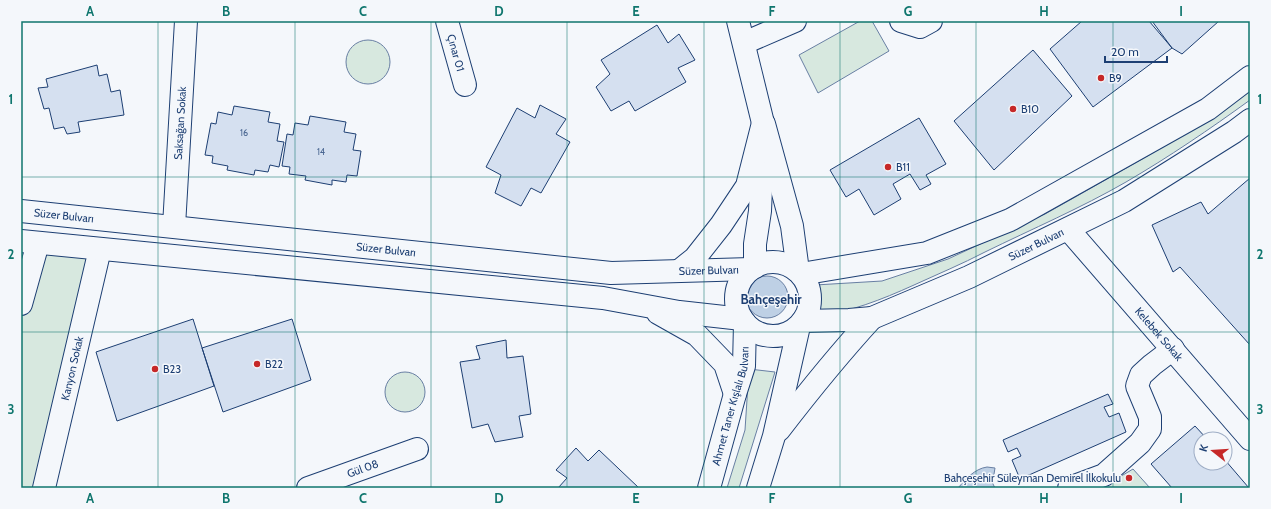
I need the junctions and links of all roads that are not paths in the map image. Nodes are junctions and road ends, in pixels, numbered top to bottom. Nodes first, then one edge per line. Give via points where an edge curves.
1 (186, 21) edge
2 (447, 21) edge
3 (738, 21) edge
4 (795, 21) edge
5 (901, 21) edge
6 (931, 21) edge
7 (744, 43) junction
8 (1250, 77) edge
9 (465, 85) dead end
10 (1250, 120) edge
11 (763, 123) junction
12 (21, 211) edge
13 (174, 226) junction
14 (1068, 229) junction
15 (29, 242) edge
16 (100, 249) junction
17 (753, 268) junction
18 (680, 270) junction
19 (799, 273) junction
20 (21, 304) edge
21 (646, 307) junction
22 (872, 318) junction
23 (744, 321) junction
24 (801, 323) junction
25 (1173, 349) junction
26 (735, 394) junction
27 (774, 436) junction
28 (1250, 439) edge
29 (417, 449) dead end
30 (44, 488) edge
31 (308, 488) edge
32 (709, 488) edge
33 (758, 488) edge
34 (1069, 488) edge

1 - 13 main road, Saksağan Sokak
2 - 9 main road, Çınar 01
3 - 7 main road
4 - 7 main road
5 - 6 main road via 920,27
7 - 11 main road
8 - 19 main road via 1208,110 1010,220 927,253
10 - 14 main road, Süzer Bulvarı via 1124,201
11 - 17 main road via 760,211
11 - 18 main road via 747,186 695,258
11 - 19 main road via 792,226
12 - 13 main road, Süzer Bulvarı
13 - 18 main road, Süzer Bulvarı via 611,273
14 - 22 main road, Süzer Bulvarı via 969,277
14 - 25 main road, Kelebek Sokak
15 - 16 main road
15 - 20 main road
16 - 21 main road via 603,298
16 - 30 main road, Kanyon Sokak
17 - 18 main road, Süzer Bulvarı
17 - 19 main road via 770,262 780,262
17 - 23 main road via 744,276 737,295 737,305
19 - 24 main road via 805,279 811,298
21 - 23 main road
21 - 26 main road via 697,335 725,364
22 - 24 main road, Süzer Bulvarı
22 - 27 main road via 818,378
23 - 24 main road via 753,330 772,336 782,335
23 - 26 main road, Ahmet Taner Kışlalı Bulvarı via 744,366
24 - 27 main road
25 - 28 main road, Kelebek Sokak
25 - 34 main road via 1141,376 1137,386 1150,417 1150,429 1140,442 1104,475
26 - 32 main road, Ahmet Taner Kışlalı Bulvarı
27 - 33 main road
29 - 31 main road, Gül 08

